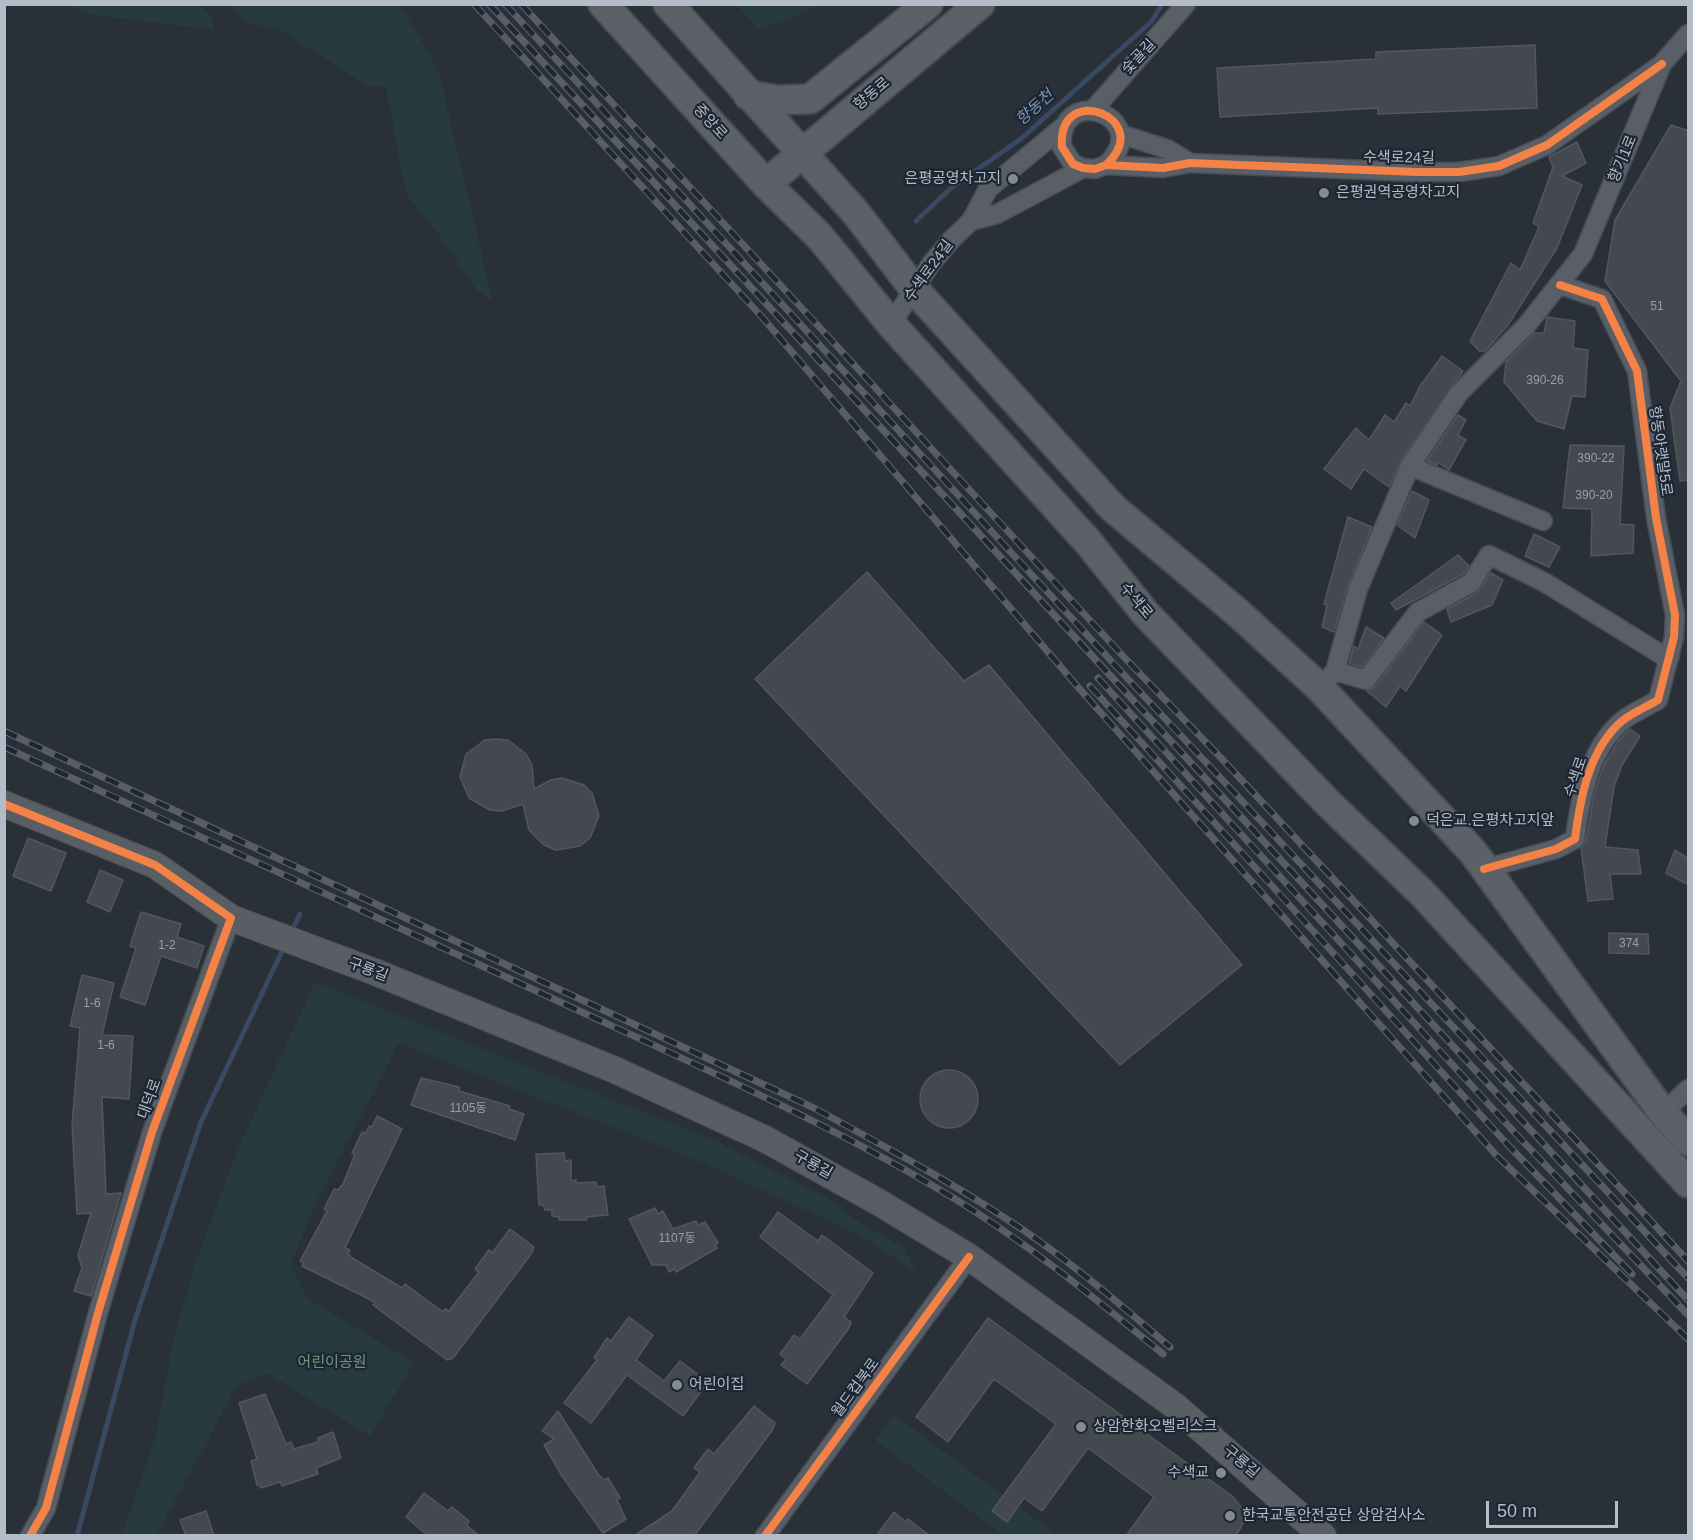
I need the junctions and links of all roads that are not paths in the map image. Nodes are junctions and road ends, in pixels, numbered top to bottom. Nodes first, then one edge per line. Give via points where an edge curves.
1 (603, 4) edge
2 (668, 4) edge
3 (928, 4) edge
4 (980, 4) edge
5 (1186, 4) edge
6 (1689, 34) edge
7 (1662, 64) junction
8 (748, 95) junction
9 (1093, 110) junction
10 (1064, 126) junction
11 (1120, 134) junction
12 (800, 153) junction
13 (1190, 164) junction
14 (1106, 165) junction
15 (1083, 168) junction
16 (766, 184) junction
17 (971, 221) junction
18 (1560, 285) junction
19 (915, 290) junction
20 (891, 324) junction
21 (1410, 466) junction
22 (1543, 521) dead end
23 (1670, 656) junction
24 (1328, 680) junction
25 (4, 804) edge
26 (1484, 869) junction
27 (237, 921) junction
28 (1689, 1089) edge
29 (1663, 1113) junction
30 (1689, 1141) edge
31 (1689, 1183) edge
32 (969, 1257) junction
33 (30, 1536) edge
34 (765, 1536) edge
35 (1323, 1536) edge

1 - 16 main road, 중앙로
2 - 8 main road
3 - 8 main road via 818,95 798,100
4 - 12 main road, 향동로
5 - 9 street, 숯골길
6 - 7 street, 향기1로
7 - 13 street, 수색로24길 via 1546,145 1499,166 1459,172 1417,172
7 - 18 street, 향기1로 via 1583,255
8 - 12 main road
9 - 10 street, 수색로24길 via 1081,111
9 - 11 street via 1111,118
10 - 15 street via 1062,147 1073,164
10 - 17 street, 수색로24길 via 988,189
11 - 13 street via 1167,148
11 - 14 street via 1118,151
12 - 16 main road, 향동로
12 - 19 main road via 856,213
13 - 14 street, 수색로24길 via 1163,168
14 - 15 street, 수색로24길
15 - 17 street, 수색로24길 via 997,214
16 - 20 main road, 중앙로 via 820,237
17 - 19 street, 수색로24길 via 951,240
18 - 21 street via 1526,326 1459,393
18 - 23 street, 향동아랫말5로 via 1602,298 1637,371 1656,518 1676,615
19 - 20 street, 수색로24길
19 - 24 main road via 1113,508 1238,613
20 - 31 main road, 수색로 via 1088,542 1146,614 1327,802 1423,894
21 - 22 street
21 - 24 street via 1358,590
23 - 24 street via 1662,655 1544,582 1489,555 1471,583 1418,612 1366,680
23 - 26 street, 수색로 via 1658,700 1622,721 1606,739 1593,764 1582,793 1575,839 1556,849
24 - 26 main road
25 - 27 main road via 156,865
26 - 29 main road
27 - 32 main road, 구룡길 via 375,972 615,1070 765,1139
27 - 33 street, 대덕로 via 152,1132 46,1508
28 - 29 street
29 - 30 main road
32 - 34 street, 월드컵북로
32 - 35 main road, 구룡길 via 1175,1406

